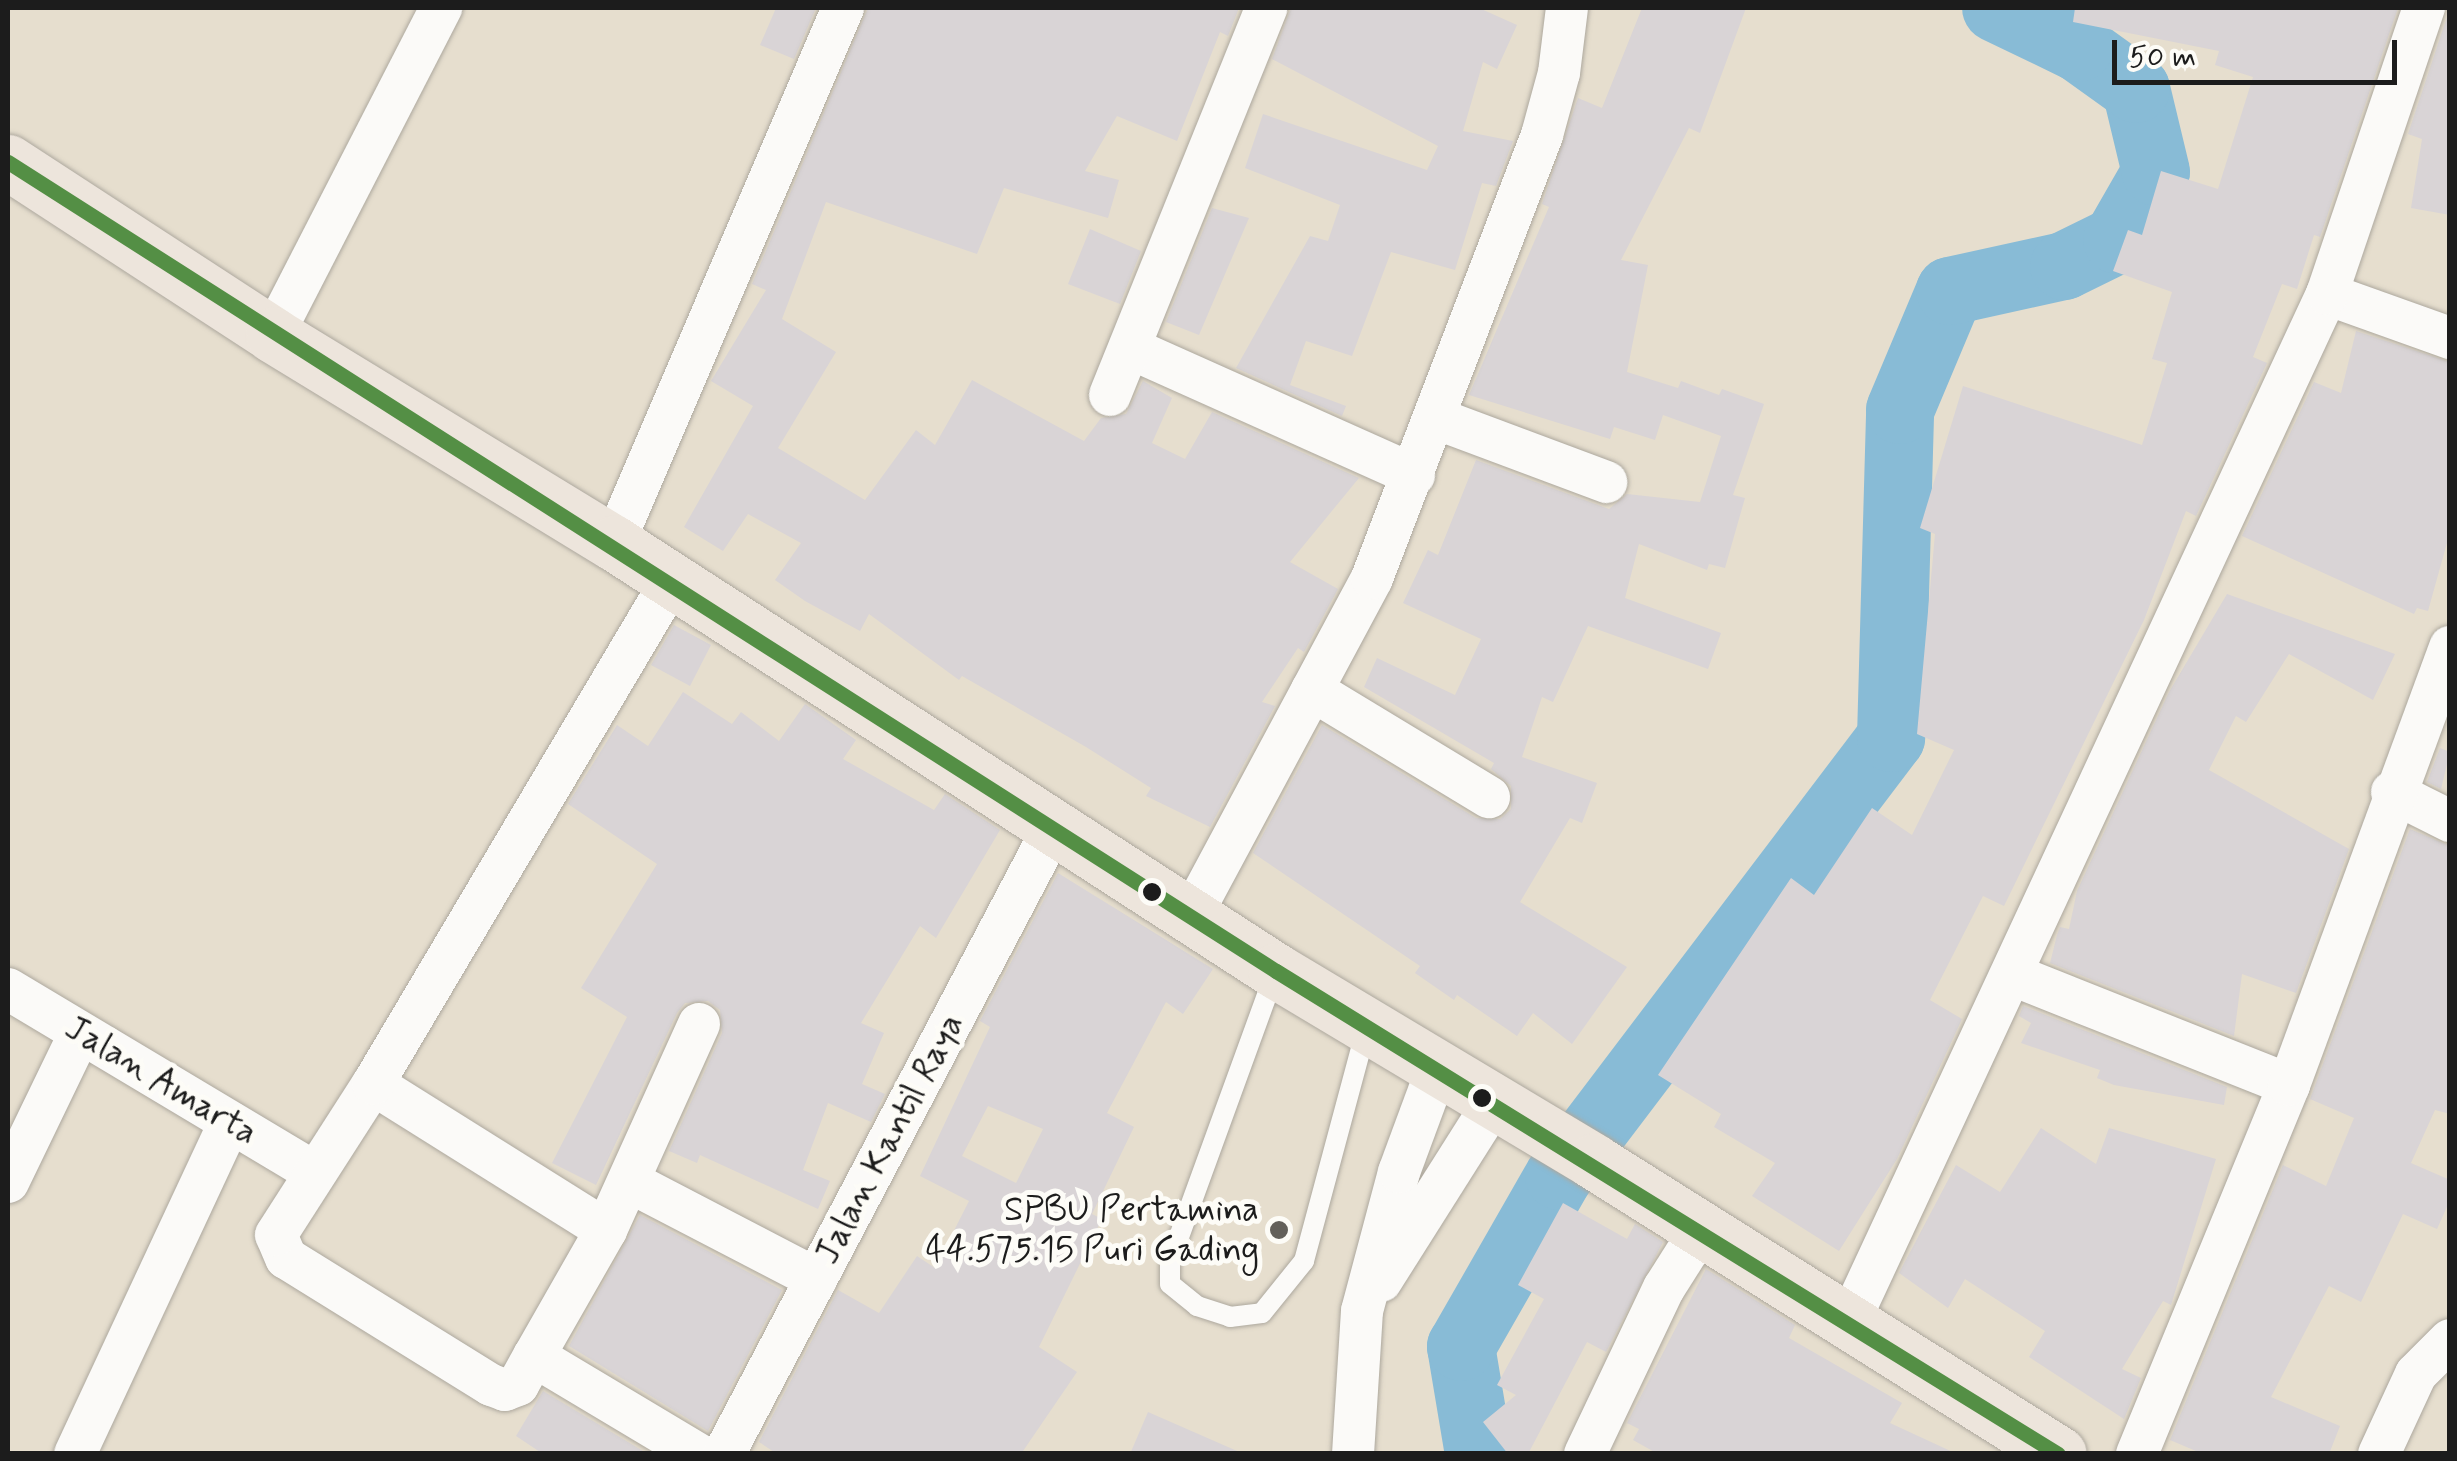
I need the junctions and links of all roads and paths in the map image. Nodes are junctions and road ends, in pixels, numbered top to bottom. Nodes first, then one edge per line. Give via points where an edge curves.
1 (441, 8) edge
2 (843, 8) edge
3 (1266, 8) edge
4 (1567, 8) edge
5 (2424, 8) edge
6 (8, 162) edge
7 (2326, 294) junction
8 (273, 335) junction
9 (2450, 338) edge
10 (1132, 349) junction
11 (1110, 396) dead end
12 (1434, 418) junction
13 (1414, 474) junction
14 (1606, 482) dead end
15 (614, 543) junction
16 (672, 580) junction
17 (2450, 647) edge
18 (1312, 690) junction
19 (2392, 792) junction
20 (1488, 797) dead end
21 (2450, 821) edge
22 (1055, 824) junction
23 (1192, 914) junction
24 (1276, 972) junction
25 (2013, 975) junction
26 (8, 989) edge
27 (698, 1024) dead end
28 (1367, 1024) junction
29 (80, 1032) junction
30 (1437, 1069) junction
31 (373, 1084) junction
32 (2288, 1085) junction
33 (1515, 1115) junction
34 (230, 1122) junction
35 (315, 1173) junction
36 (8, 1182) edge
37 (630, 1182) junction
38 (1702, 1228) junction
39 (606, 1230) junction
40 (816, 1279) junction
41 (1362, 1311) junction
42 (1848, 1324) junction
43 (2450, 1340) edge
44 (534, 1356) junction
45 (2048, 1450) edge
46 (75, 1454) edge
47 (698, 1454) edge
48 (724, 1454) edge
49 (1353, 1454) edge
50 (1585, 1454) edge
51 (2137, 1454) edge
52 (2380, 1454) edge

1 - 8 street
2 - 15 street
3 - 10 street
4 - 12 street via 1560,72 1542,134
5 - 7 street
6 - 8 main road
7 - 9 street
7 - 25 street
8 - 15 main road
10 - 11 street
10 - 13 street
12 - 13 street
12 - 14 street
13 - 18 street via 1372,578
15 - 16 main road
16 - 22 main road
16 - 31 street
17 - 19 street
18 - 20 street
18 - 23 street
19 - 21 street
19 - 32 street
22 - 23 main road
22 - 40 street, Jalan Kantil Raya
23 - 24 main road
24 - 28 main road
24 - 28 lane via 1170,1262 1170,1284 1197,1306 1230,1317 1262,1313 1304,1261
25 - 32 street
25 - 42 street
26 - 29 street, Jalan Amarta
27 - 37 street
28 - 30 main road
29 - 34 street, Jalan Amarta
29 - 36 street
30 - 33 main road
30 - 41 street via 1399,1172
31 - 35 street
31 - 39 street
32 - 51 street
33 - 38 main road
33 - 41 street
34 - 35 street, Jalan Amarta
34 - 46 street
35 - 44 street via 276,1235 286,1258 491,1385 518,1385
37 - 39 street
37 - 40 street
38 - 42 main road
38 - 50 street via 1664,1288
39 - 44 street
40 - 48 street, Jalan Kantil Raya
41 - 49 street
42 - 45 main road
43 - 52 street via 2416,1374
44 - 47 street

